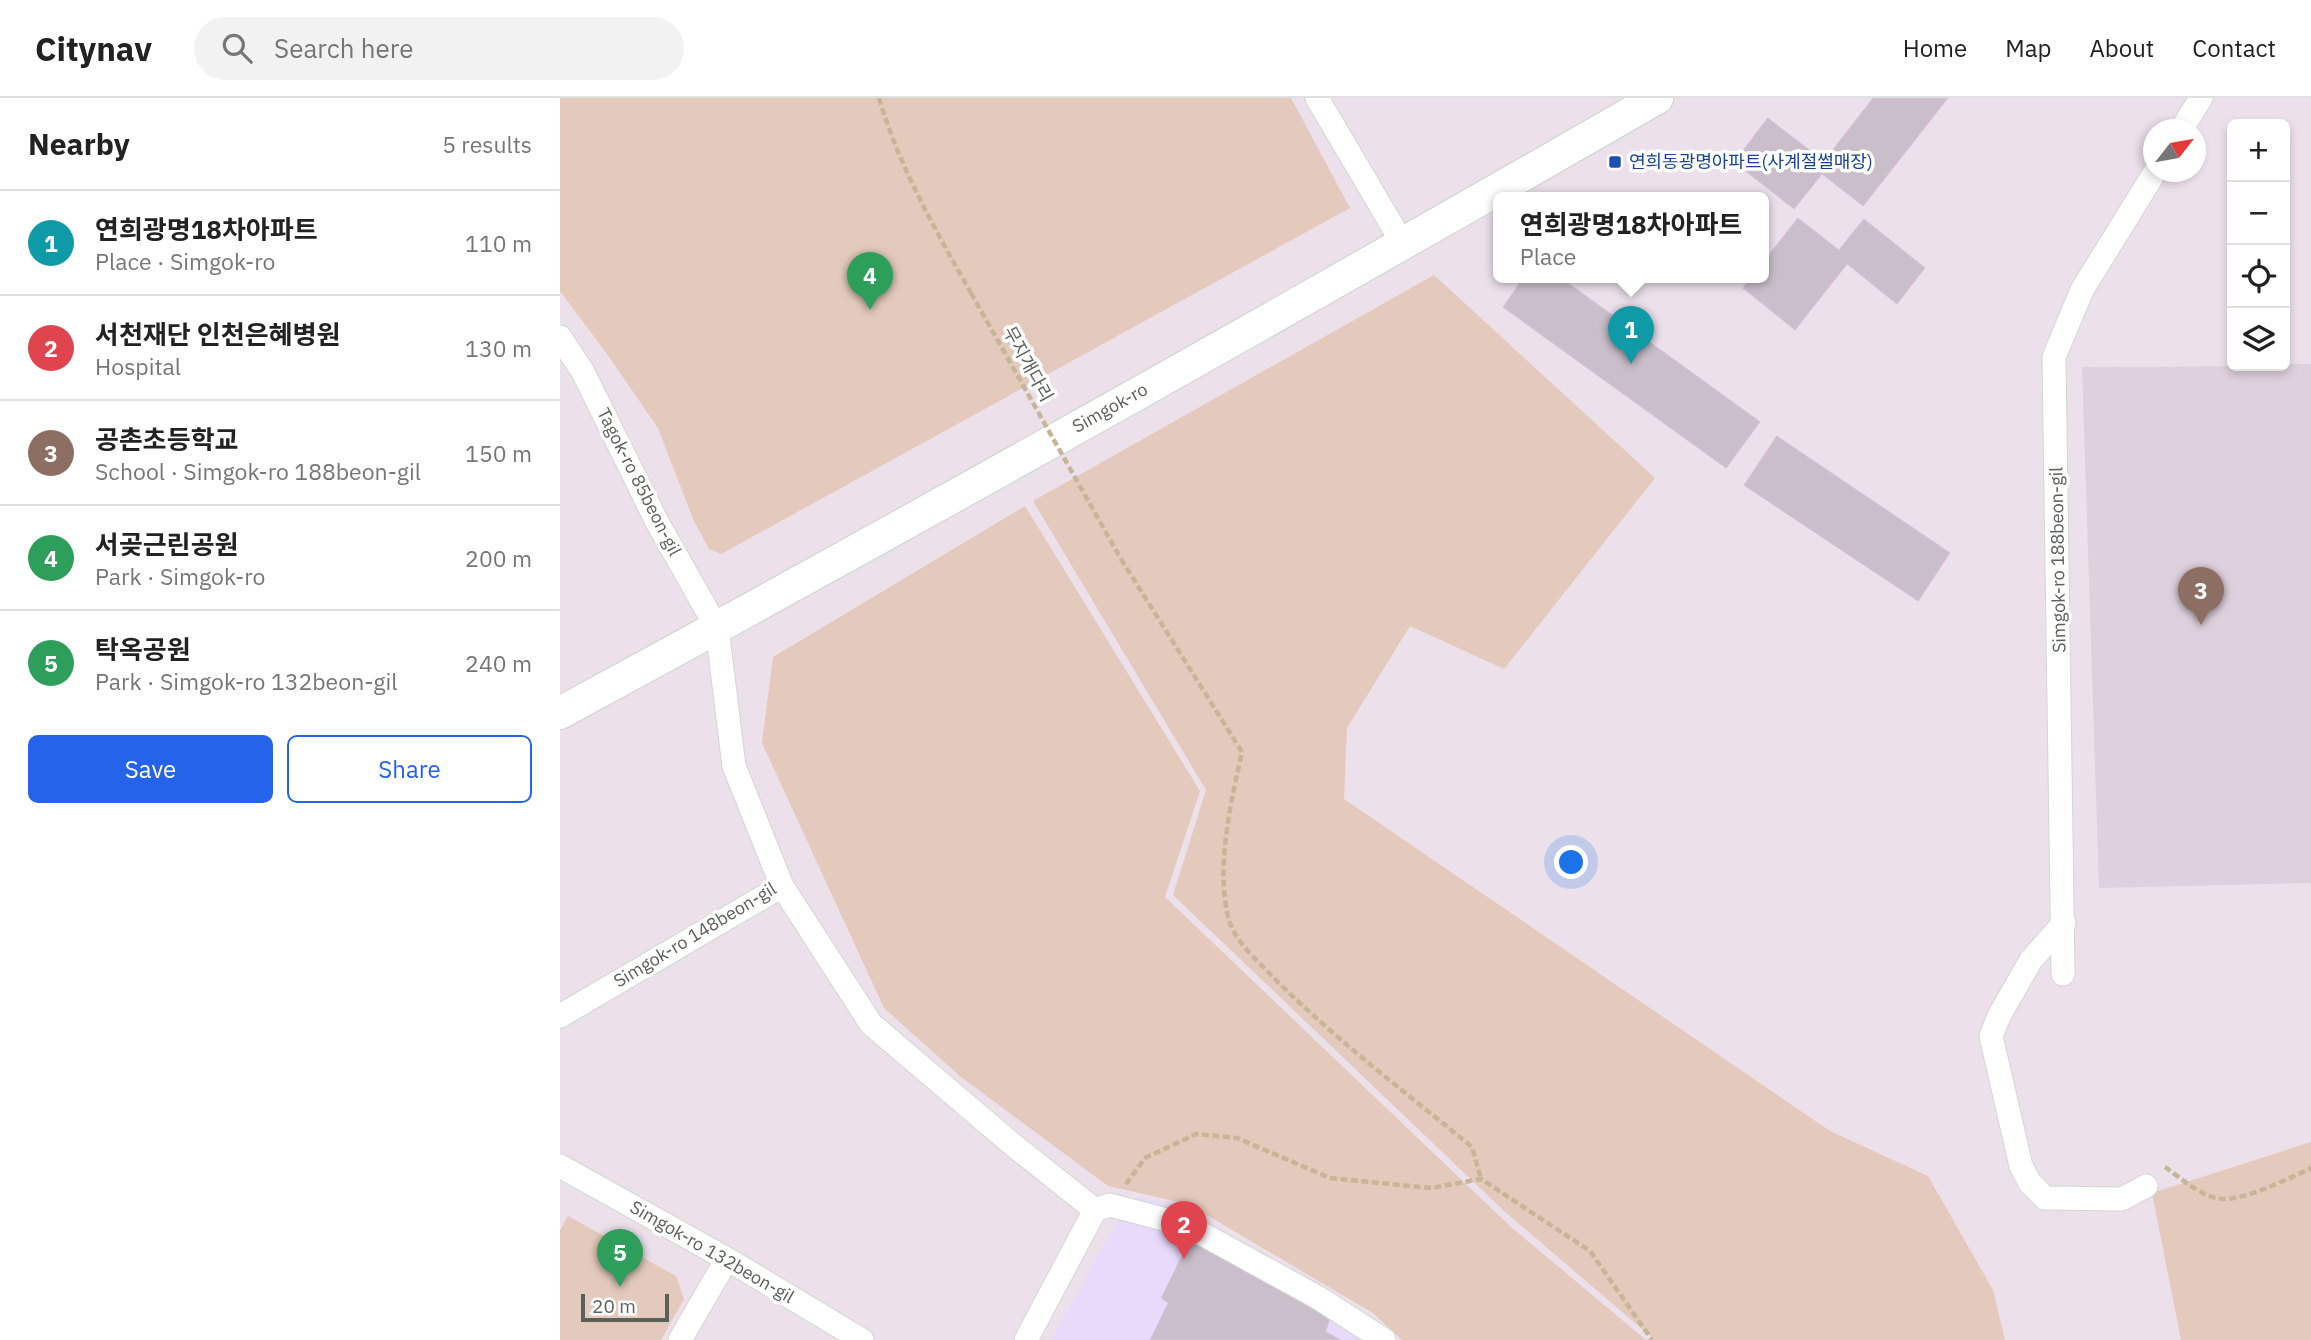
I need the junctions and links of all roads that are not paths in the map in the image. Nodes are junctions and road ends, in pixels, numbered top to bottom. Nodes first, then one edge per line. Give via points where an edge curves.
1 (1317, 98) edge
2 (1657, 98) edge
3 (2201, 98) edge
4 (2188, 119) edge
5 (2149, 182) edge
6 (1493, 192) edge
7 (1493, 192) edge
8 (1403, 244) junction
9 (560, 337) edge
10 (717, 628) junction
11 (560, 713) edge
12 (782, 886) junction
13 (2064, 923) junction
14 (2063, 974) dead end
15 (560, 1016) edge
16 (560, 1166) edge
17 (2146, 1186) road end
18 (1096, 1210) junction
19 (726, 1259) junction
20 (680, 1340) edge
21 (862, 1340) edge
22 (1026, 1340) edge
23 (1384, 1340) edge

1 - 8 street
2 - 7 street, Simgok-ro
3 - 4 street
5 - 13 street, Simgok-ro 188beon-gil via 2082,290 2054,357
6 - 8 street, Simgok-ro
8 - 10 street, Simgok-ro
9 - 10 street, Tagok-ro 85beon-gil via 583,372 657,522
10 - 11 street, Simgok-ro
10 - 12 street, Simgok-ro 148beon-gil via 734,766
12 - 15 street, Simgok-ro 148beon-gil
12 - 18 street via 871,1024
13 - 14 street, Simgok-ro 188beon-gil
13 - 17 street via 2031,960 1991,1036 2021,1166 2045,1198 2122,1199
16 - 19 street, Simgok-ro 132beon-gil
18 - 22 street
18 - 23 street via 1110,1205 1186,1225 1317,1297
19 - 20 street
19 - 21 street, Simgok-ro 132beon-gil

